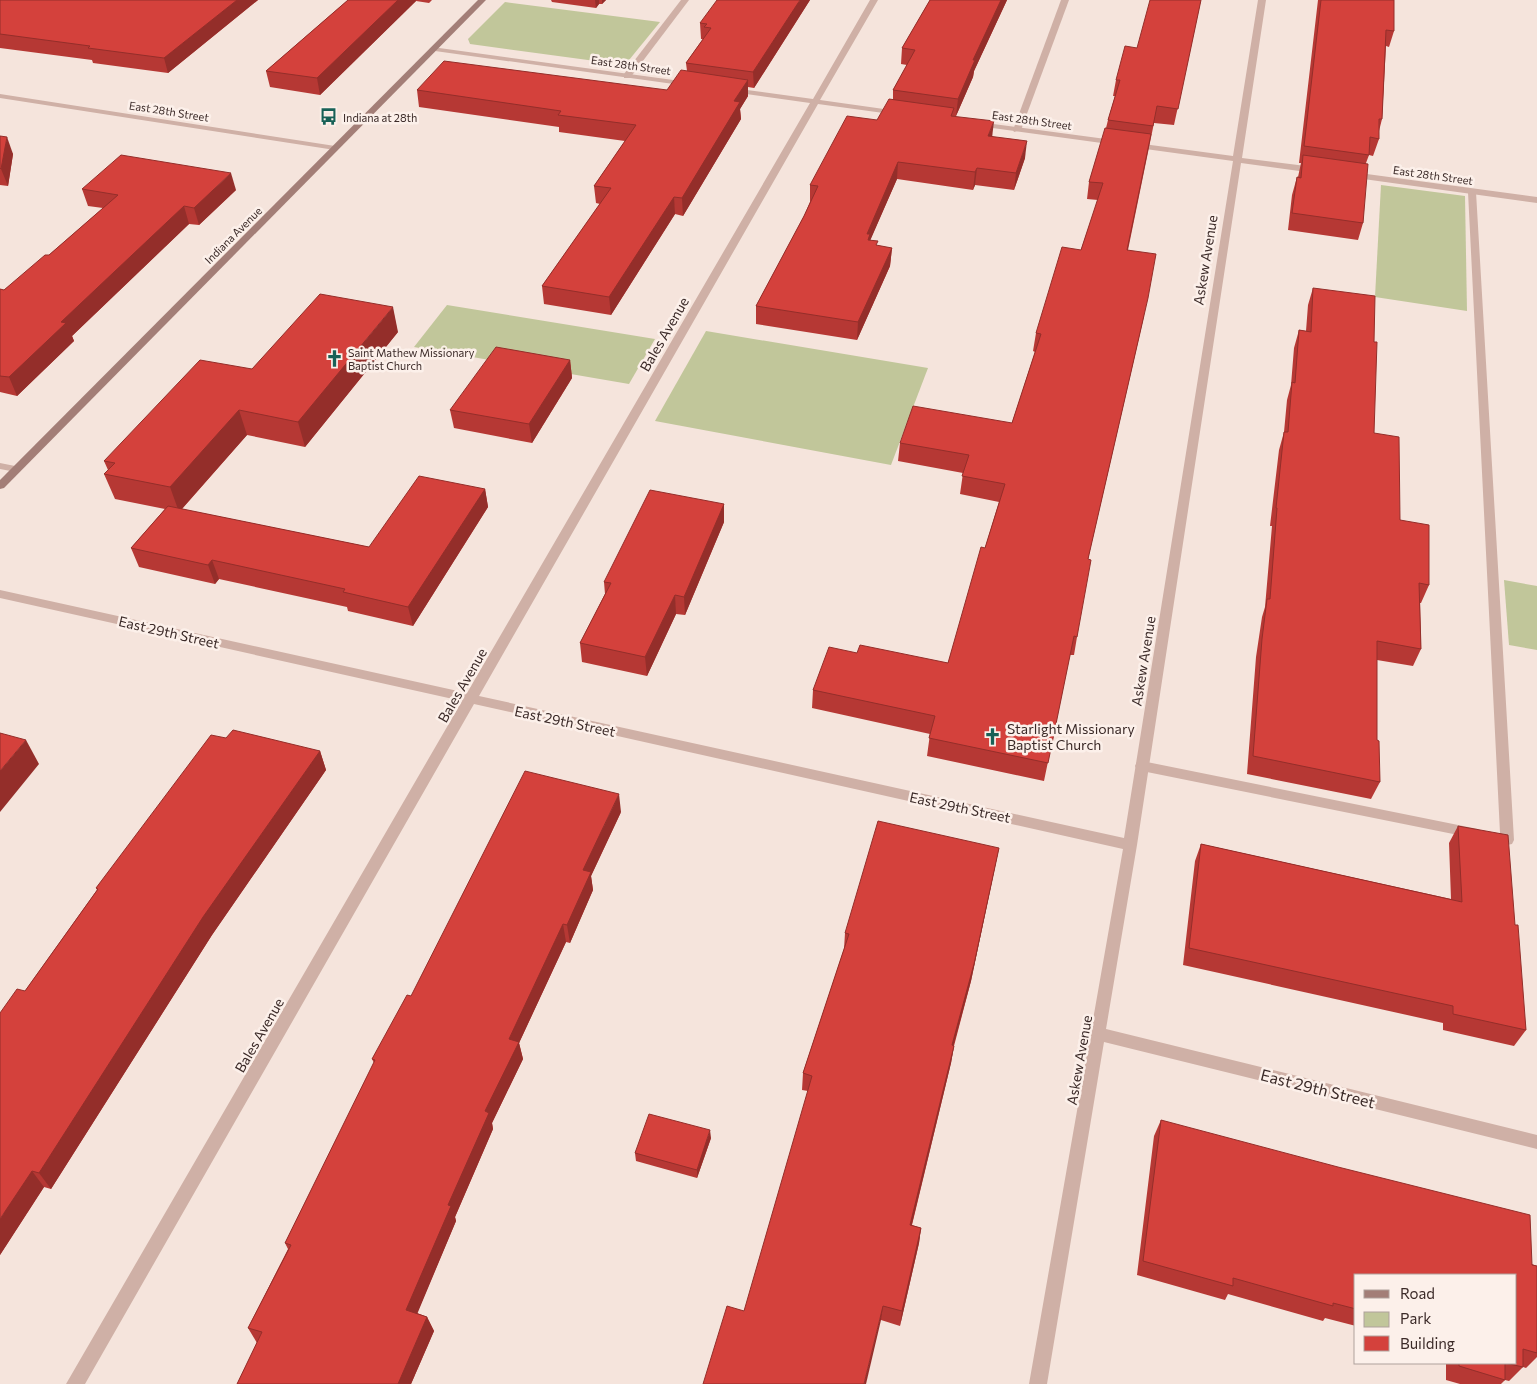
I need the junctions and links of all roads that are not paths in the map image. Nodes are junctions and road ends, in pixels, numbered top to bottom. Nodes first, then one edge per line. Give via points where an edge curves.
1 (482, 0) edge
2 (685, 0) edge
3 (874, 0) edge
4 (1066, 0) edge
5 (1262, 0) edge
6 (435, 49) junction
7 (627, 76) junction
8 (694, 85) edge
9 (723, 88) edge
10 (0, 96) edge
11 (816, 101) junction
12 (908, 114) edge
13 (968, 122) edge
14 (1017, 130) junction
15 (335, 148) junction
16 (1236, 159) junction
17 (1327, 172) edge
18 (1346, 174) edge
19 (1472, 192) junction
20 (1537, 200) edge
21 (0, 466) edge
22 (16, 470) junction
23 (0, 486) edge
24 (0, 594) edge
25 (471, 700) junction
26 (1142, 766) junction
27 (1130, 845) junction
28 (1098, 1034) junction
29 (1537, 1142) edge
30 (75, 1384) edge
31 (1038, 1384) edge

1 - 6 street, Indiana Avenue
2 - 7 street
3 - 11 street, Bales Avenue
4 - 14 street
5 - 16 street, Askew Avenue
6 - 7 street, East 28th Street
6 - 15 street, Indiana Avenue
7 - 8 street, East 28th Street
9 - 11 street
10 - 15 street, East 28th Street
11 - 12 street
11 - 25 street, Bales Avenue
13 - 14 street, East 28th Street
14 - 16 street, East 28th Street
15 - 22 street, Indiana Avenue
16 - 17 street, East 28th Street
16 - 26 street, Askew Avenue
18 - 19 street, East 28th Street
19 - 20 street, East 28th Street
19 - 26 street via 1507,840
21 - 22 street
22 - 23 street, Indiana Avenue
24 - 25 street, East 29th Street
25 - 27 street, East 29th Street
25 - 30 street, Bales Avenue
26 - 27 street, Askew Avenue
27 - 28 street, Askew Avenue
28 - 29 street, East 29th Street
28 - 31 street, Askew Avenue

